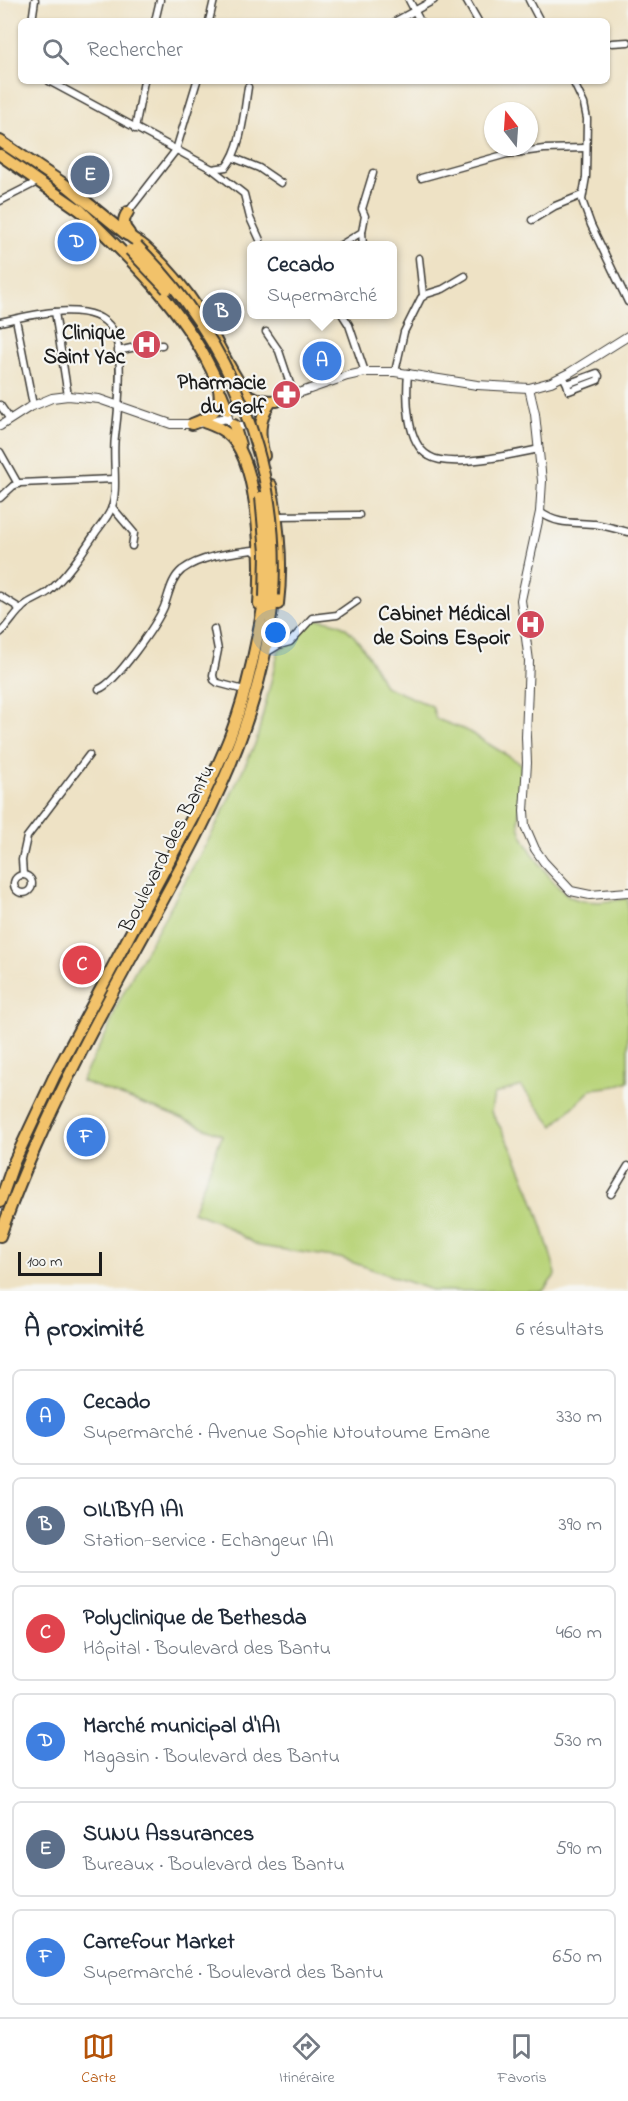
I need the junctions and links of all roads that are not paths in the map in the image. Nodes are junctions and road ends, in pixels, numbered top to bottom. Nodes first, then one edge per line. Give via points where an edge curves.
1 (34, 0) edge
2 (160, 0) edge
3 (214, 0) edge
4 (409, 0) edge
5 (434, 0) edge
6 (466, 0) edge
7 (528, 0) edge
8 (414, 11) junction
9 (32, 18) edge
10 (156, 18) edge
11 (210, 18) edge
12 (401, 18) edge
13 (418, 18) edge
14 (476, 18) edge
15 (538, 18) edge
16 (628, 42) edge
17 (612, 43) dead end
18 (54, 84) edge
19 (143, 84) edge
20 (196, 84) edge
21 (574, 84) edge
22 (248, 87) dead end
23 (135, 129) junction
24 (0, 141) edge
25 (586, 148) junction
26 (176, 150) junction
27 (0, 155) edge
28 (234, 158) junction
29 (212, 169) junction
30 (373, 173) dead end
31 (421, 178) dead end
32 (39, 181) junction
33 (281, 183) dead end
34 (582, 195) junction
35 (0, 201) edge
36 (78, 208) junction
37 (129, 212) joint
38 (532, 220) dead end
39 (126, 232) junction
40 (362, 232) junction
41 (260, 240) dead end
42 (347, 241) edge
43 (363, 241) edge
44 (136, 246) junction
45 (419, 258) dead end
46 (465, 276) dead end
47 (423, 295) junction
48 (628, 302) edge
49 (55, 312) junction
50 (15, 319) junction
51 (345, 319) edge
52 (350, 319) edge
53 (0, 322) edge
54 (349, 325) junction
55 (266, 332) dead end
56 (628, 336) edge
57 (162, 345) dead end
58 (118, 351) junction
59 (365, 372) junction
60 (396, 372) junction
61 (408, 374) junction
62 (562, 376) junction
63 (235, 378) junction
64 (567, 384) junction
65 (529, 388) junction
66 (220, 390) junction
67 (68, 396) junction
68 (294, 396) junction
69 (269, 404) junction
70 (0, 405) edge
71 (33, 405) junction
72 (118, 406) junction
73 (249, 411) junction
74 (9, 418) junction
75 (230, 418) junction
76 (207, 422) junction
77 (192, 424) junction
78 (0, 426) edge
79 (261, 447) junction
80 (539, 449) junction
81 (0, 452) edge
82 (242, 453) junction
83 (114, 479) junction
84 (18, 484) junction
85 (0, 498) edge
86 (112, 507) junction
87 (540, 512) junction
88 (359, 515) dead end
89 (277, 516) junction
90 (628, 532) edge
91 (132, 546) dead end
92 (260, 556) junction
93 (0, 596) edge
94 (269, 596) junction
95 (357, 601) dead end
96 (21, 609) junction
97 (214, 628) dead end
98 (0, 633) edge
99 (253, 653) junction
100 (265, 653) junction
101 (99, 689) dead end
102 (244, 690) junction
103 (89, 755) dead end
104 (23, 875) dead end
105 (628, 892) edge
106 (628, 1166) edge
107 (611, 1194) dead end
108 (0, 1202) edge
109 (0, 1236) edge

1 - 9 street
2 - 10 street
3 - 11 street
4 - 8 street
5 - 8 street
6 - 14 street
7 - 15 street
8 - 12 street
8 - 13 street
16 - 17 street
18 - 23 street
19 - 23 street
20 - 26 street
21 - 25 street via 587,119
22 - 28 street
23 - 26 street
24 - 39 highway
25 - 31 street via 507,154
25 - 34 street
26 - 29 street
26 - 37 street
27 - 32 highway
28 - 29 street via 226,167
28 - 33 street
29 - 41 street via 244,194
30 - 40 street via 362,209
32 - 35 street
32 - 36 highway
34 - 38 street
34 - 48 street via 584,208
36 - 44 highway
36 - 66 highway via 174,310 200,348
37 - 39 highway via 124,218
39 - 44 highway
40 - 42 street
40 - 43 street
44 - 63 highway via 170,272 199,309
44 - 94 highway, bridge via 192,308 237,392 256,444 269,502 274,552
45 - 47 street
46 - 47 street
47 - 60 street via 404,332
49 - 50 street
49 - 58 street via 81,312 105,322 116,337
49 - 67 street
50 - 53 street
50 - 71 street
51 - 54 street
52 - 54 street
54 - 59 street
55 - 68 street via 279,351
56 - 62 street
57 - 58 street
58 - 72 street
59 - 60 street
59 - 68 street
60 - 61 street
61 - 65 street
61 - 80 street via 412,428 419,448 428,456 445,461 509,456
62 - 64 street
62 - 65 street
63 - 69 highway via 251,396
63 - 73 highway
64 - 64 street via 597,373 599,376 598,380 569,391
65 - 80 street
66 - 75 highway
66 - 77 highway via 215,410
67 - 71 street
67 - 72 street via 89,397
68 - 69 street
69 - 73 street
69 - 79 highway via 260,423
70 - 74 street
71 - 74 street
72 - 77 street via 171,424
72 - 83 street
73 - 75 street via 245,425
73 - 75 street via 235,403
73 - 79 highway
74 - 78 street
75 - 76 street
75 - 82 highway
76 - 77 street
76 - 82 highway via 229,435
79 - 89 highway
80 - 87 street
81 - 84 street
82 - 92 highway
83 - 84 street
83 - 86 street
84 - 85 street
86 - 91 street via 134,533
86 - 96 street via 63,576 49,591
87 - 90 street via 556,521
87 - 105 street via 521,600 529,661 525,826 544,862 571,891 591,895
88 - 89 street
89 - 100 highway via 279,596
92 - 99 highway
92 - 101 street via 253,550 245,551 206,559 183,569 174,579 164,608 144,640 108,685
93 - 96 street
94 - 99 highway, Boulevard des Bantu
94 - 100 highway, Boulevard des Bantu
95 - 100 street via 337,615 312,618 290,642
96 - 98 street
97 - 102 street via 218,650 214,680
99 - 102 highway, Boulevard des Bantu
100 - 109 highway, Boulevard des Bantu via 247,724 233,760 200,832 52,1107
102 - 108 highway, Boulevard des Bantu via 233,729 200,803 54,1077 14,1162
103 - 104 street via 27,837
106 - 107 street

